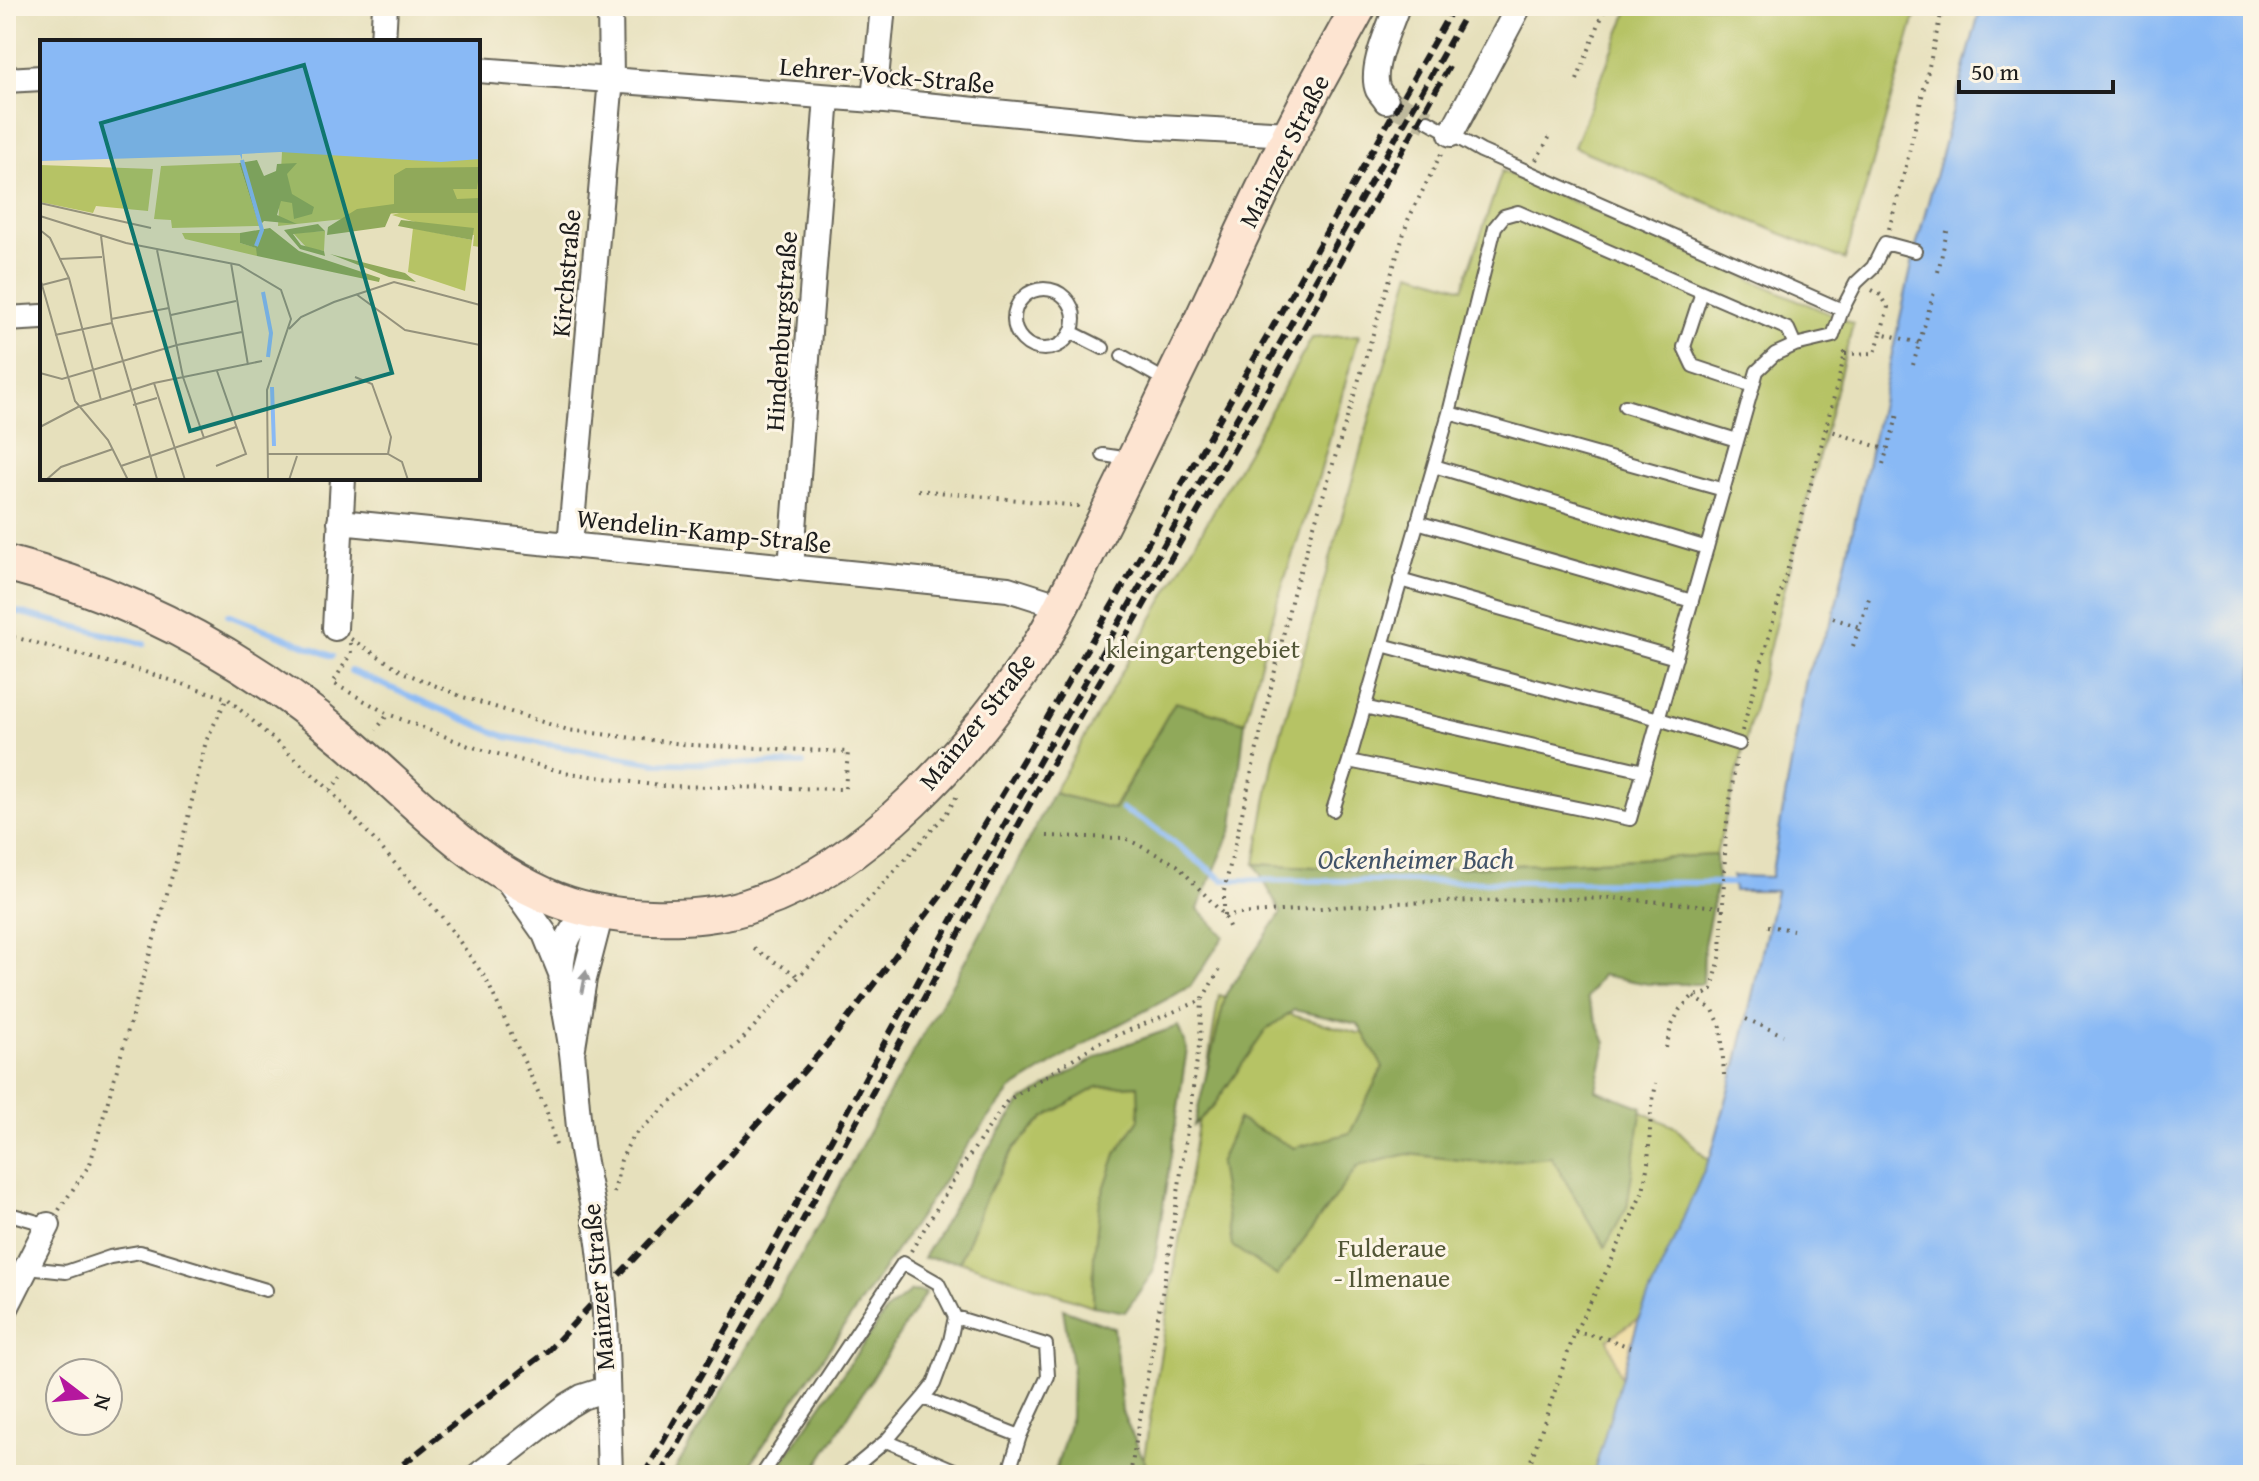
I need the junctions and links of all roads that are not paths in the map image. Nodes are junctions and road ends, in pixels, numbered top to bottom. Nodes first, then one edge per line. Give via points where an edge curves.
1 (385, 6) edge
2 (610, 6) edge
3 (883, 6) edge
4 (1359, 6) edge
5 (1397, 6) edge
6 (1519, 6) edge
7 (383, 40) edge
8 (480, 70) edge
9 (40, 78) edge
10 (611, 79) junction
11 (6, 80) edge
12 (827, 97) junction
13 (874, 100) junction
14 (1386, 101) dead end
15 (1428, 121) tunnel mouth
16 (1291, 134) junction
17 (1451, 134) junction
18 (1915, 251) dead end
19 (1702, 292) junction
20 (1842, 310) junction
21 (40, 317) edge
22 (6, 319) edge
23 (1071, 332) junction
24 (1795, 345) junction
25 (1103, 348) dead end
26 (1122, 356) dead end
27 (1171, 383) junction
28 (1753, 386) junction
29 (1625, 406) dead end
30 (1449, 413) junction
31 (1737, 440) junction
32 (1434, 466) junction
33 (343, 480) edge
34 (1724, 490) junction
35 (340, 522) junction
36 (1417, 522) junction
37 (570, 545) junction
38 (1707, 548) junction
39 (6, 563) edge
40 (791, 568) junction
41 (1400, 580) junction
42 (1692, 601) junction
43 (1060, 608) junction
44 (342, 633) road end
45 (1382, 645) junction
46 (1676, 658) junction
47 (1364, 707) junction
48 (1659, 719) junction
49 (1739, 744) road end
50 (1349, 761) junction
51 (1644, 771) junction
52 (1333, 810) dead end
53 (501, 871) junction
54 (599, 912) junction
55 (561, 973) junction
56 (572, 1053) junction
57 (6, 1213) edge
58 (48, 1225) joint
59 (27, 1268) junction
60 (266, 1290) dead end
61 (6, 1308) edge
62 (955, 1317) junction
63 (607, 1389) junction
64 (923, 1398) junction
65 (1020, 1436) junction
66 (886, 1441) junction
67 (847, 1474) edge
68 (479, 1475) edge
69 (610, 1475) edge
70 (762, 1475) edge
71 (966, 1475) edge
72 (1008, 1475) edge

1 - 7 street
2 - 10 street, Kirchstraße
3 - 13 street
4 - 16 main road, Mainzer Straße
5 - 14 street via 1376,75
6 - 17 street
8 - 10 street, Lehrer-Vock-Straße
9 - 11 street
10 - 12 street, Lehrer-Vock-Straße
10 - 37 street, Kirchstraße
12 - 13 street, Lehrer-Vock-Straße
12 - 40 street, Hindenburgstraße
13 - 16 street, Lehrer-Vock-Straße via 1140,126
15 - 17 lane
16 - 27 main road, Mainzer Straße
17 - 20 lane
18 - 20 lane via 1885,243
19 - 24 lane via 1788,329
19 - 28 lane via 1684,347 1693,366
19 - 30 lane via 1518,212 1504,216 1495,227
20 - 24 lane via 1833,336
21 - 22 street
23 - 23 lane via 1074,313 1057,291 1029,293 1015,308 1019,338 1036,349 1057,347
23 - 25 lane
24 - 28 lane via 1757,371
26 - 27 lane
27 - 43 main road, Mainzer Straße via 1118,457
28 - 31 lane
29 - 31 lane
30 - 32 lane
30 - 34 lane
31 - 34 lane
32 - 36 lane
32 - 38 lane
33 - 35 street
34 - 38 lane
35 - 37 street, Wendelin-Kamp-Straße
35 - 44 street
36 - 41 lane
36 - 42 lane
37 - 40 street, Wendelin-Kamp-Straße
38 - 42 lane
39 - 53 main road via 130,605 238,662 292,698 448,833
40 - 43 street, Wendelin-Kamp-Straße via 1008,589
41 - 45 lane
41 - 46 lane
42 - 46 lane
43 - 54 main road, Mainzer Straße via 1034,654 960,751 897,814 836,862 771,898 717,914
45 - 47 lane
45 - 48 lane
46 - 48 lane
47 - 50 lane
47 - 51 lane
48 - 49 lane
48 - 51 lane
50 - 51 lane via 1630,819
50 - 52 lane
53 - 54 main road via 544,895
53 - 55 street via 545,934
54 - 55 street, Mainzer Straße via 575,926
56 -> 54 street, Mainzer Straße
55 - 56 street, Mainzer Straße
56 - 63 street, Mainzer Straße, bridge via 582,1152 598,1229
57 - 58 lane
58 - 59 street
59 - 60 lane via 66,1272 140,1252
59 - 61 street
62 - 64 lane via 934,1384
62 - 65 lane via 1046,1345 1048,1376
62 - 70 lane via 938,1283 903,1263
63 - 68 street via 567,1406
63 - 69 street, Mainzer Straße
64 - 65 lane
64 - 66 lane
65 - 72 lane
66 - 67 lane
66 - 71 lane

